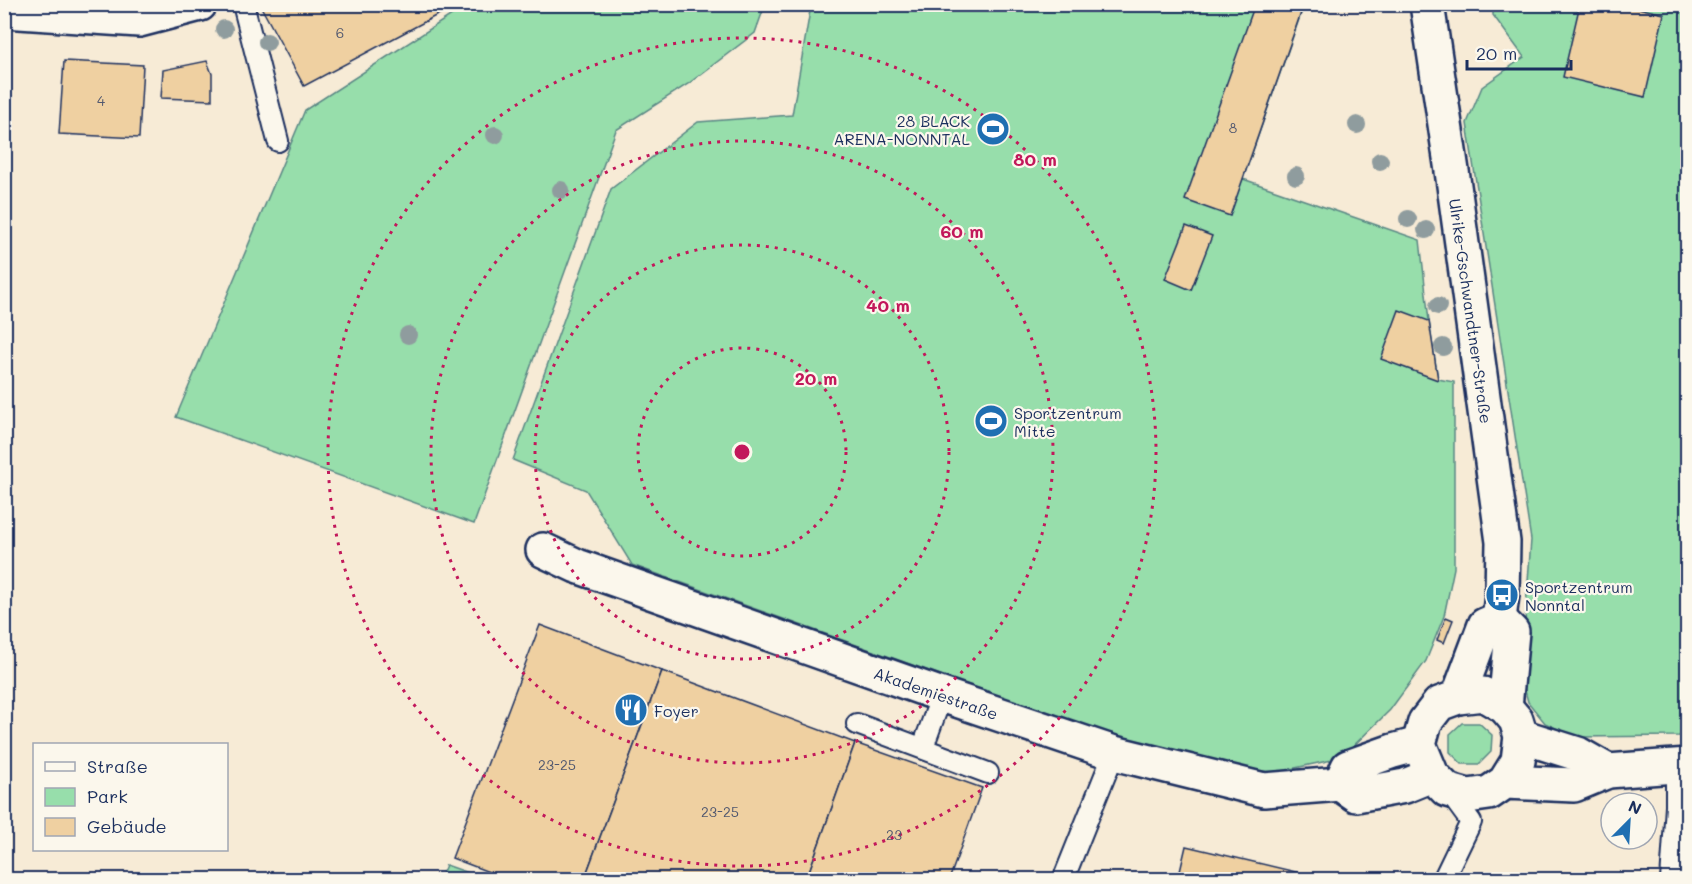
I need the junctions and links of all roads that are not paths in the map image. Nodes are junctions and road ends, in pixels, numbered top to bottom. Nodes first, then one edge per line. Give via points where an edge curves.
1 (200, 4) edge
2 (243, 4) edge
3 (1427, 4) edge
4 (4, 11) edge
5 (278, 141) dead end
6 (543, 550) dead end
7 (1499, 619) junction
8 (942, 695) junction
9 (1458, 697) junction
10 (1505, 707) junction
11 (857, 724) dead end
12 (1521, 736) junction
13 (1419, 744) junction
14 (922, 747) junction
15 (1114, 753) junction
16 (1682, 765) edge
17 (1608, 771) junction
18 (988, 773) dead end
19 (1505, 782) junction
20 (1439, 783) junction
21 (1340, 784) junction
22 (1063, 879) edge
23 (1443, 879) edge
24 (1671, 879) edge

1 - 4 street via 139,20
2 - 5 lane
3 - 7 street, Ulrike-Gschwandtner-Straße via 1503,542
6 - 8 street, Akademiestraße via 577,566
7 - 9 street via 1485,626
7 - 10 street via 1512,632
8 - 14 lane
8 - 15 street, Akademiestraße
9 - 10 street via 1483,694
9 - 13 street via 1439,704 1425,722
10 - 12 street via 1516,720
11 - 14 lane
12 - 17 street via 1578,754
12 - 19 street via 1518,761
13 - 20 street
13 - 21 street via 1348,767
14 - 18 lane
15 - 21 street, Akademiestraße via 1264,790
15 - 22 lane
16 - 17 street
16 - 24 lane
17 - 19 street via 1574,785
19 - 20 street via 1489,793 1468,796
20 - 21 street, Akademiestraße via 1356,795
20 - 23 lane via 1471,822

